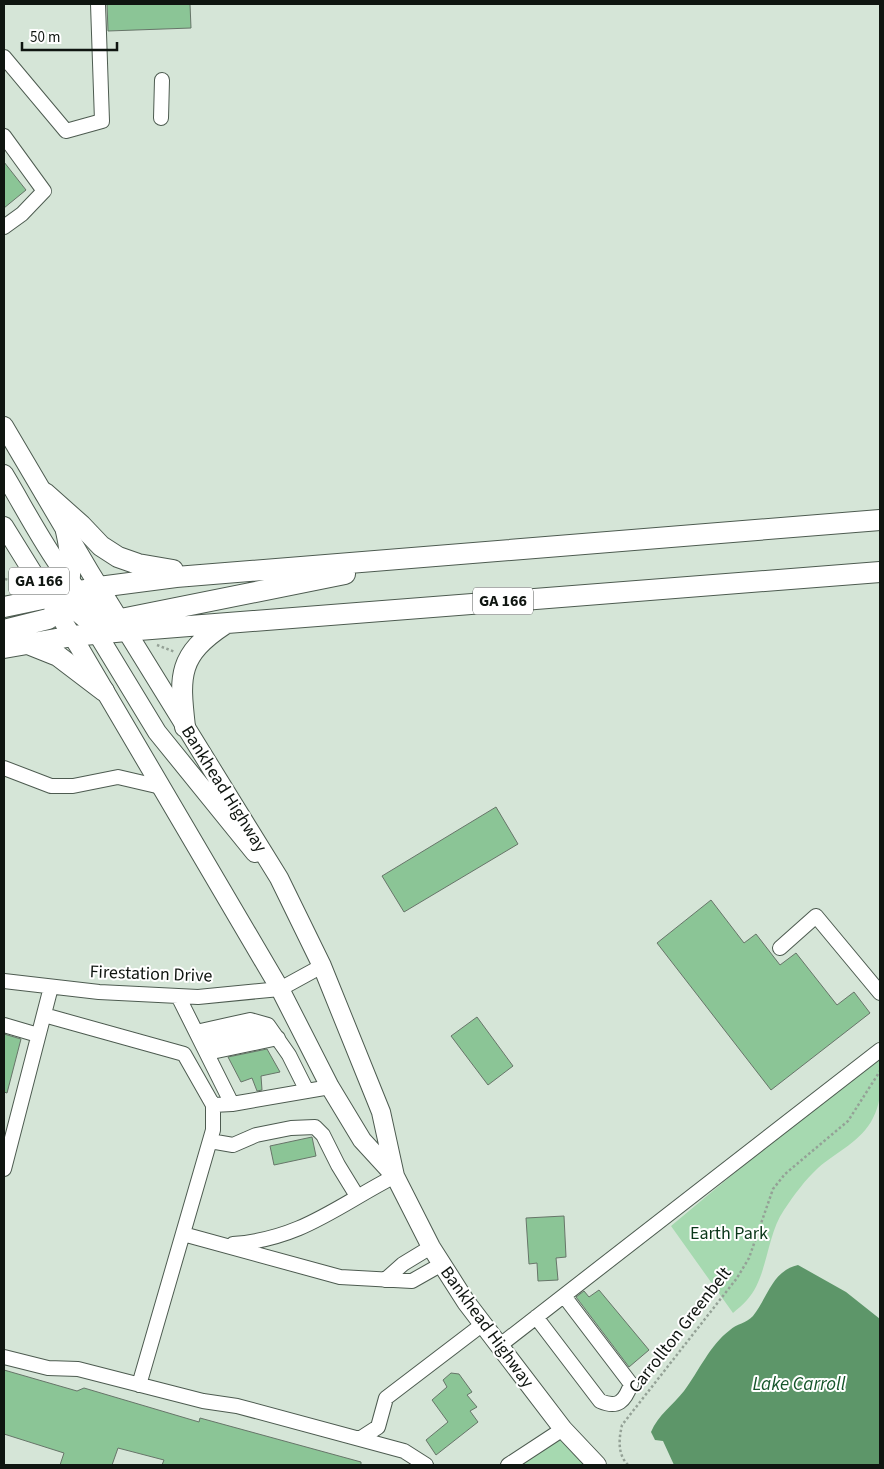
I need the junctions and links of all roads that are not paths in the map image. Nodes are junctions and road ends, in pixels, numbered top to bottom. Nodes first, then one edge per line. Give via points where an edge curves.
1 (98, 4) edge
2 (4, 57) edge
3 (162, 80) dead end
4 (161, 118) dead end
5 (4, 136) edge
6 (4, 227) edge
7 (4, 426) edge
8 (4, 474) edge
9 (45, 493) junction
10 (880, 520) edge
11 (4, 526) edge
12 (66, 531) junction
13 (458, 554) junction
14 (880, 572) edge
15 (197, 575) junction
16 (99, 587) junction
17 (64, 596) junction
18 (4, 608) edge
19 (226, 624) junction
20 (109, 626) junction
21 (4, 630) edge
22 (73, 636) junction
23 (26, 644) junction
24 (4, 648) edge
25 (104, 692) junction
26 (186, 727) junction
27 (4, 768) edge
28 (161, 787) junction
29 (285, 890) junction
30 (780, 948) dead end
31 (322, 966) junction
32 (4, 982) edge
33 (51, 988) junction
34 (280, 989) junction
35 (880, 993) edge
36 (178, 996) junction
37 (44, 1015) junction
38 (4, 1025) edge
39 (38, 1035) junction
40 (278, 1038) junction
41 (202, 1043) junction
42 (880, 1050) edge
43 (330, 1087) junction
44 (307, 1091) junction
45 (232, 1104) junction
46 (214, 1105) junction
47 (210, 1140) junction
48 (4, 1169) edge
49 (395, 1176) junction
50 (357, 1196) junction
51 (183, 1234) junction
52 (222, 1245) junction
53 (431, 1247) junction
54 (442, 1264) junction
55 (385, 1280) junction
56 (564, 1296) junction
57 (536, 1317) junction
58 (483, 1324) junction
59 (499, 1346) junction
60 (4, 1357) edge
61 (139, 1385) junction
62 (563, 1429) junction
63 (361, 1438) junction
64 (426, 1465) edge
65 (508, 1465) edge
66 (597, 1465) edge

1 - 2 street via 102,121 66,131
3 - 4 street
5 - 6 street via 44,191
7 - 9 main road, Bankhead Highway
8 - 17 main road
9 - 12 main road, Bankhead Highway
9 - 15 highway via 101,546 118,557
10 - 13 highway
11 - 17 main road, Bankhead Highway / GA 166
12 - 16 main road, Bankhead Highway
12 - 17 highway via 71,562
13 - 15 highway
13 - 20 highway via 381,566
14 - 19 highway, GA 166
15 - 16 highway
16 - 17 highway
16 - 20 main road, Bankhead Highway
17 - 18 highway
17 - 20 main road
17 - 21 highway via 48,619
17 - 22 main road, Bankhead Highway / GA 166
19 - 20 highway, GA 166
19 - 26 highway via 200,641 188,660 181,687
20 - 22 highway
20 - 26 main road, Bankhead Highway
20 - 29 main road via 157,732
22 - 23 highway
22 - 25 main road, Bankhead Highway
23 - 24 highway
23 - 25 highway via 58,656
25 - 28 main road, Bankhead Highway
26 - 29 main road, Bankhead Highway
27 - 28 street via 51,786 73,786 118,777
28 - 34 main road, Bankhead Highway
29 - 31 main road, Bankhead Highway
30 - 35 street via 816,916
31 - 34 street, Firestation Drive
31 - 49 main road, Bankhead Highway via 381,1112
32 - 33 street, Firestation Drive
33 - 36 street, Firestation Drive
33 - 37 street
34 - 36 street, Firestation Drive
34 - 43 main road, Bankhead Highway
36 - 41 street
37 - 39 street
37 - 46 street via 184,1054
38 - 39 street
39 - 48 street
40 - 41 street
40 - 41 street via 268,1025 250,1020
40 - 44 street
41 - 45 street
42 - 56 street
43 - 44 street
43 - 49 main road, Bankhead Highway via 362,1140
44 - 45 street
45 - 46 street
46 - 47 street via 215,1120
47 - 50 street via 233,1145 256,1135 315,1127 323,1135
47 - 51 street
49 - 50 street
49 - 53 main road, Bankhead Highway
50 - 52 street via 326,1216 284,1235 264,1241
51 - 52 street
51 - 61 street
52 - 55 street via 331,1275
53 - 54 main road, Bankhead Highway
53 - 55 street via 403,1264
54 - 55 street via 412,1281
54 - 58 main road, Bankhead Highway
56 - 57 street
56 - 57 street via 631,1384 621,1403 610,1406 600,1401
57 - 59 street
58 - 59 main road, Bankhead Highway
58 - 63 street via 386,1398 378,1427
59 - 62 main road, Bankhead Highway
60 - 61 street via 48,1368 78,1369
61 - 63 street
62 - 65 street
62 - 66 main road, Bankhead Highway
63 - 64 street via 404,1451

